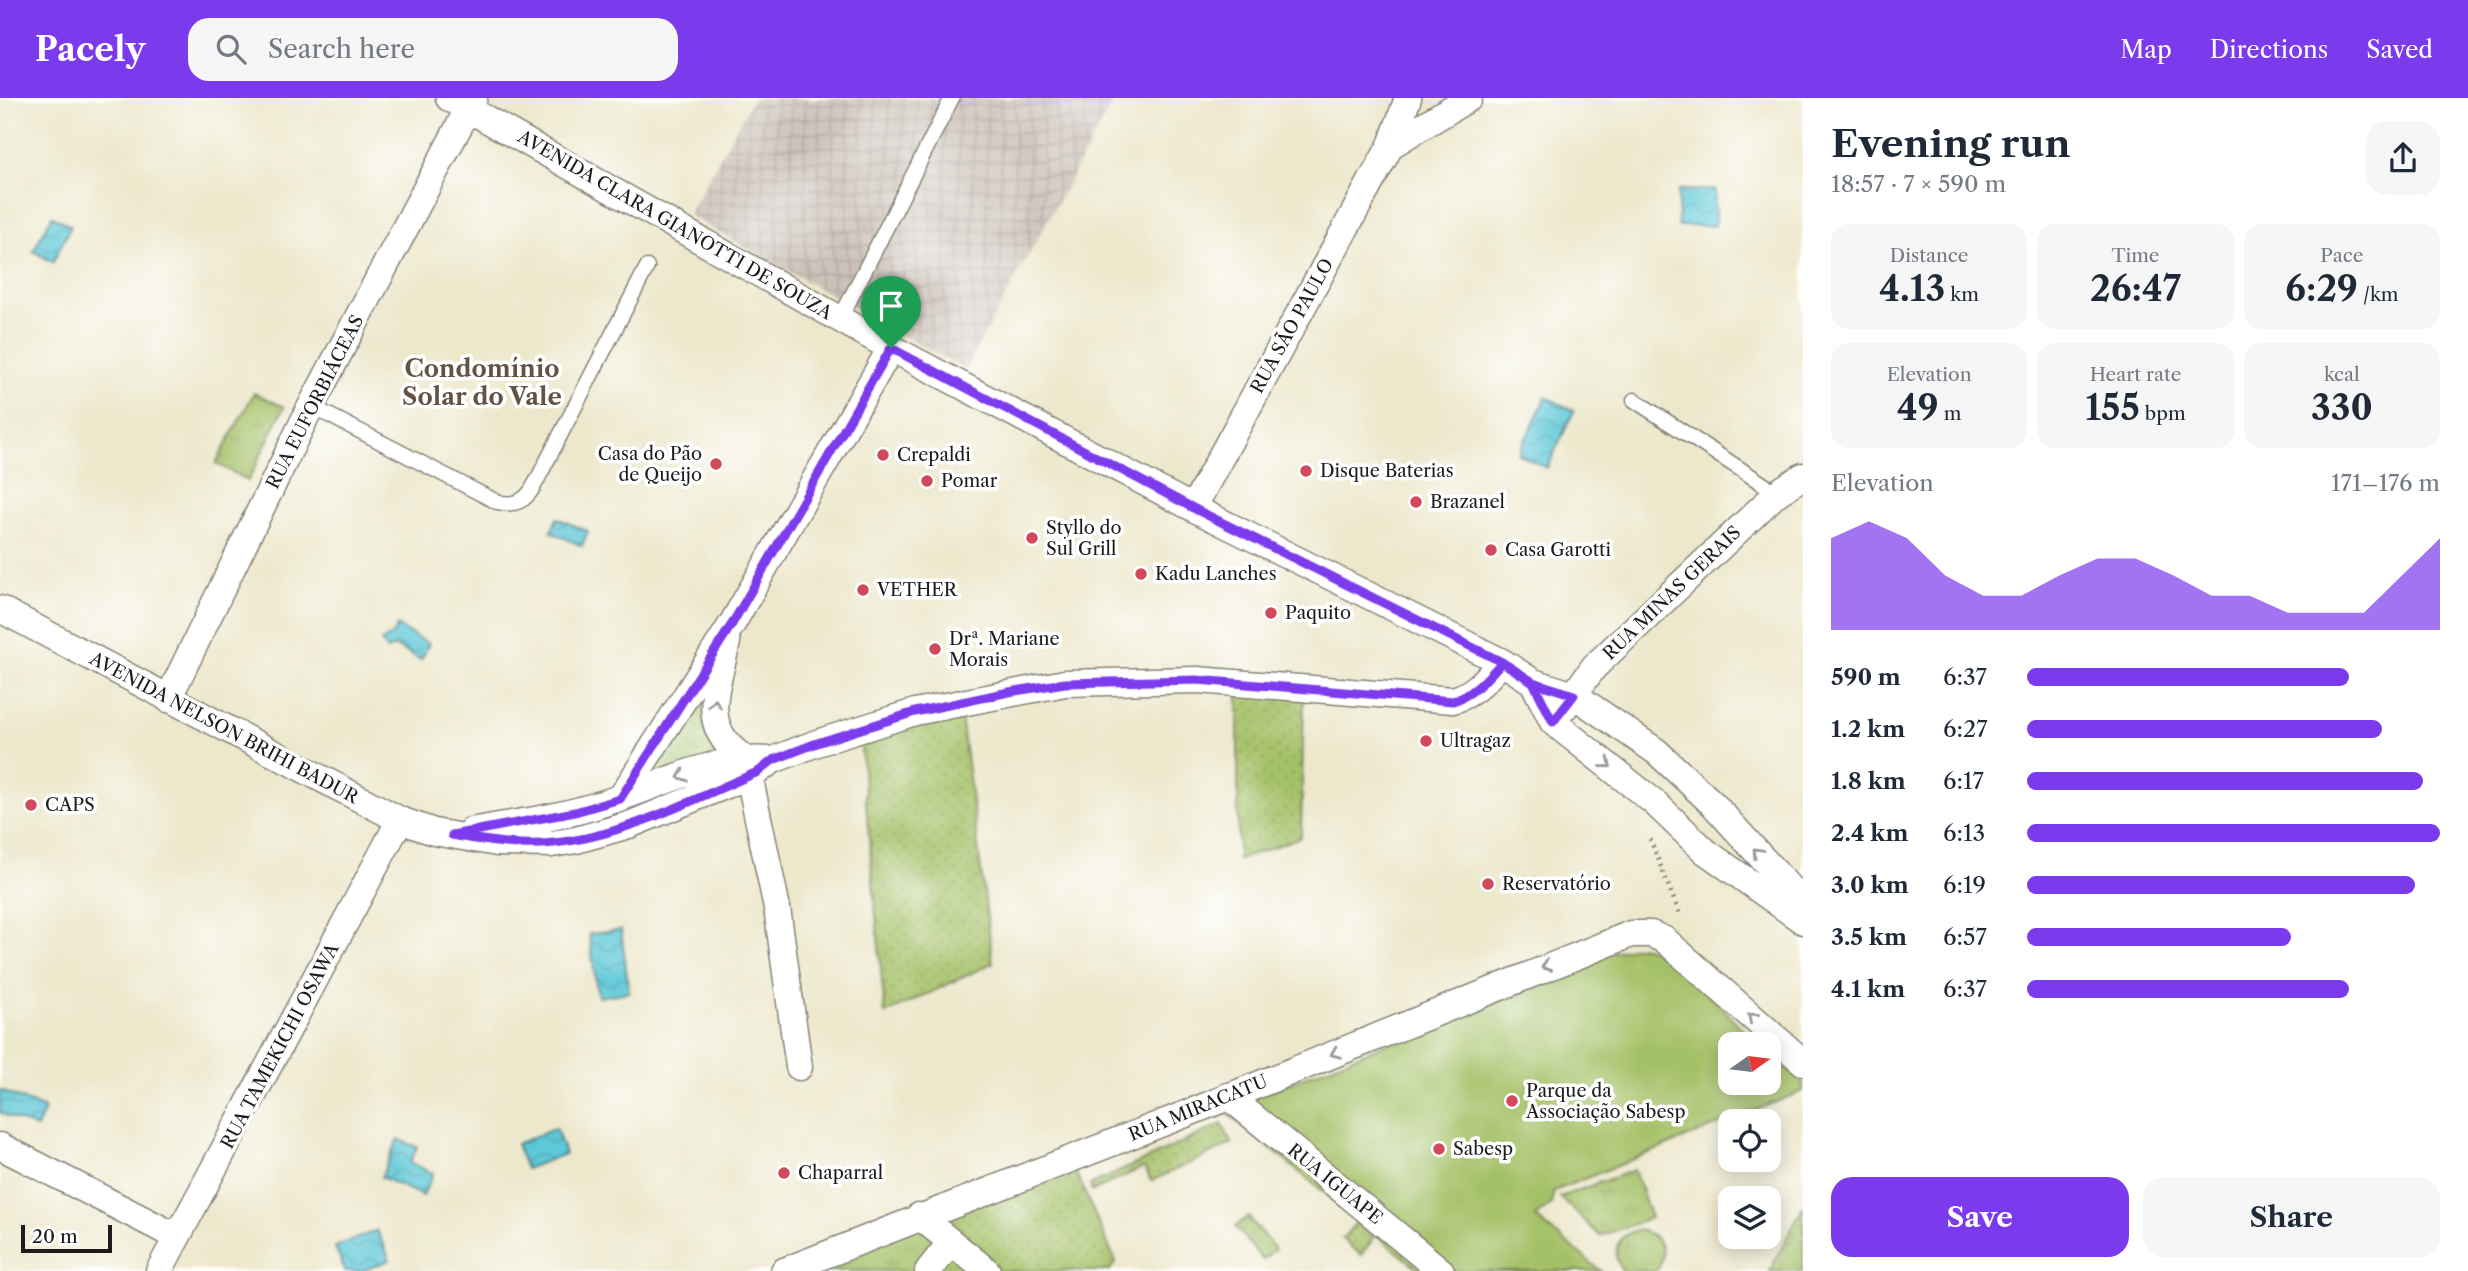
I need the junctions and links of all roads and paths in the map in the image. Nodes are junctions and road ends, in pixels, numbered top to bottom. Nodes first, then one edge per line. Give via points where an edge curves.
1 (952, 98) edge
2 (1408, 98) edge
3 (1469, 98) edge
4 (463, 101) edge
5 (1391, 145) junction
6 (647, 267) dead end
7 (840, 319) junction
8 (891, 348) junction
9 (1634, 400) dead end
10 (311, 406) junction
11 (1803, 475) edge
12 (1777, 492) junction
13 (1193, 508) junction
14 (0, 609) edge
15 (732, 624) junction
16 (1502, 662) junction
17 (1533, 682) junction
18 (1574, 695) junction
19 (169, 699) junction
20 (1553, 722) junction
21 (748, 767) junction
22 (620, 799) junction
23 (1655, 803) junction
24 (400, 820) junction
25 (629, 825) junction
26 (452, 835) junction
27 (1803, 902) edge
28 (1803, 921) edge
29 (1677, 950) junction
30 (1803, 1062) edge
31 (799, 1067) dead end
32 (1228, 1096) junction
33 (0, 1146) edge
34 (919, 1216) junction
35 (177, 1237) junction
36 (951, 1242) junction
37 (842, 1260) edge
38 (159, 1271) edge
39 (785, 1271) edge
40 (928, 1271) edge
41 (987, 1271) edge
42 (1441, 1271) edge

1 - 7 lane
2 - 5 street, RUA SÃO PAULO
3 - 5 street
4 - 7 street, AVENIDA CLARA GIANOTTI DE SOUZA
4 - 10 street, RUA EUFORBIÁCEAS
5 - 13 street, RUA SÃO PAULO
6 - 10 lane via 534,485 520,502 497,502
7 - 8 street, AVENIDA CLARA GIANOTTI DE SOUZA
8 - 13 street, AVENIDA CLARA GIANOTTI DE SOUZA
8 - 15 street
9 - 12 lane
10 - 19 street, RUA EUFORBIÁCEAS
11 - 12 street, RUA MINAS GERAIS
12 - 18 street, RUA MINAS GERAIS via 1594,667
13 - 16 street, AVENIDA CLARA GIANOTTI DE SOUZA
14 - 19 street, AVENIDA NELSON BRIHI BADUR
21 -> 15 street via 722,740 713,714
15 - 22 street
16 - 17 street, AVENIDA CLARA GIANOTTI DE SOUZA
16 - 21 street, AVENIDA NELSON BRIHI BADUR via 1466,697 1453,701 1197,680 1065,683 915,712
17 - 18 street, AVENIDA CLARA GIANOTTI DE SOUZA
17 - 20 street
18 - 20 street, RUA MINAS GERAIS
27 -> 18 street, AVENIDA CLARA GIANOTTI DE SOUZA via 1685,776
19 - 24 street, AVENIDA NELSON BRIHI BADUR
20 -> 23 street
21 -> 22 street, AVENIDA NELSON BRIHI BADUR via 699,769
21 - 25 street, AVENIDA NELSON BRIHI BADUR
21 - 31 street via 777,908
22 - 25 street
22 - 26 street, AVENIDA NELSON BRIHI BADUR
23 - 28 street via 1705,851
23 - 29 path via 1644,818 1681,919
24 - 26 street, AVENIDA NELSON BRIHI BADUR
24 - 35 street, RUA TAMEKICHI OSAWA
25 - 26 street, AVENIDA NELSON BRIHI BADUR via 552,844 497,843
30 -> 29 street, RUA MIRACATU
29 -> 32 street, RUA MIRACATU via 1651,933 1609,940
32 - 34 street, RUA MIRACATU
32 - 42 street, RUA IGUAPE
33 - 35 street
34 - 36 street
34 - 37 street, RUA MIRACATU
35 - 38 street, RUA TAMEKICHI OSAWA
36 - 40 street
36 - 41 street
37 - 39 street, RUA MIRACATU

